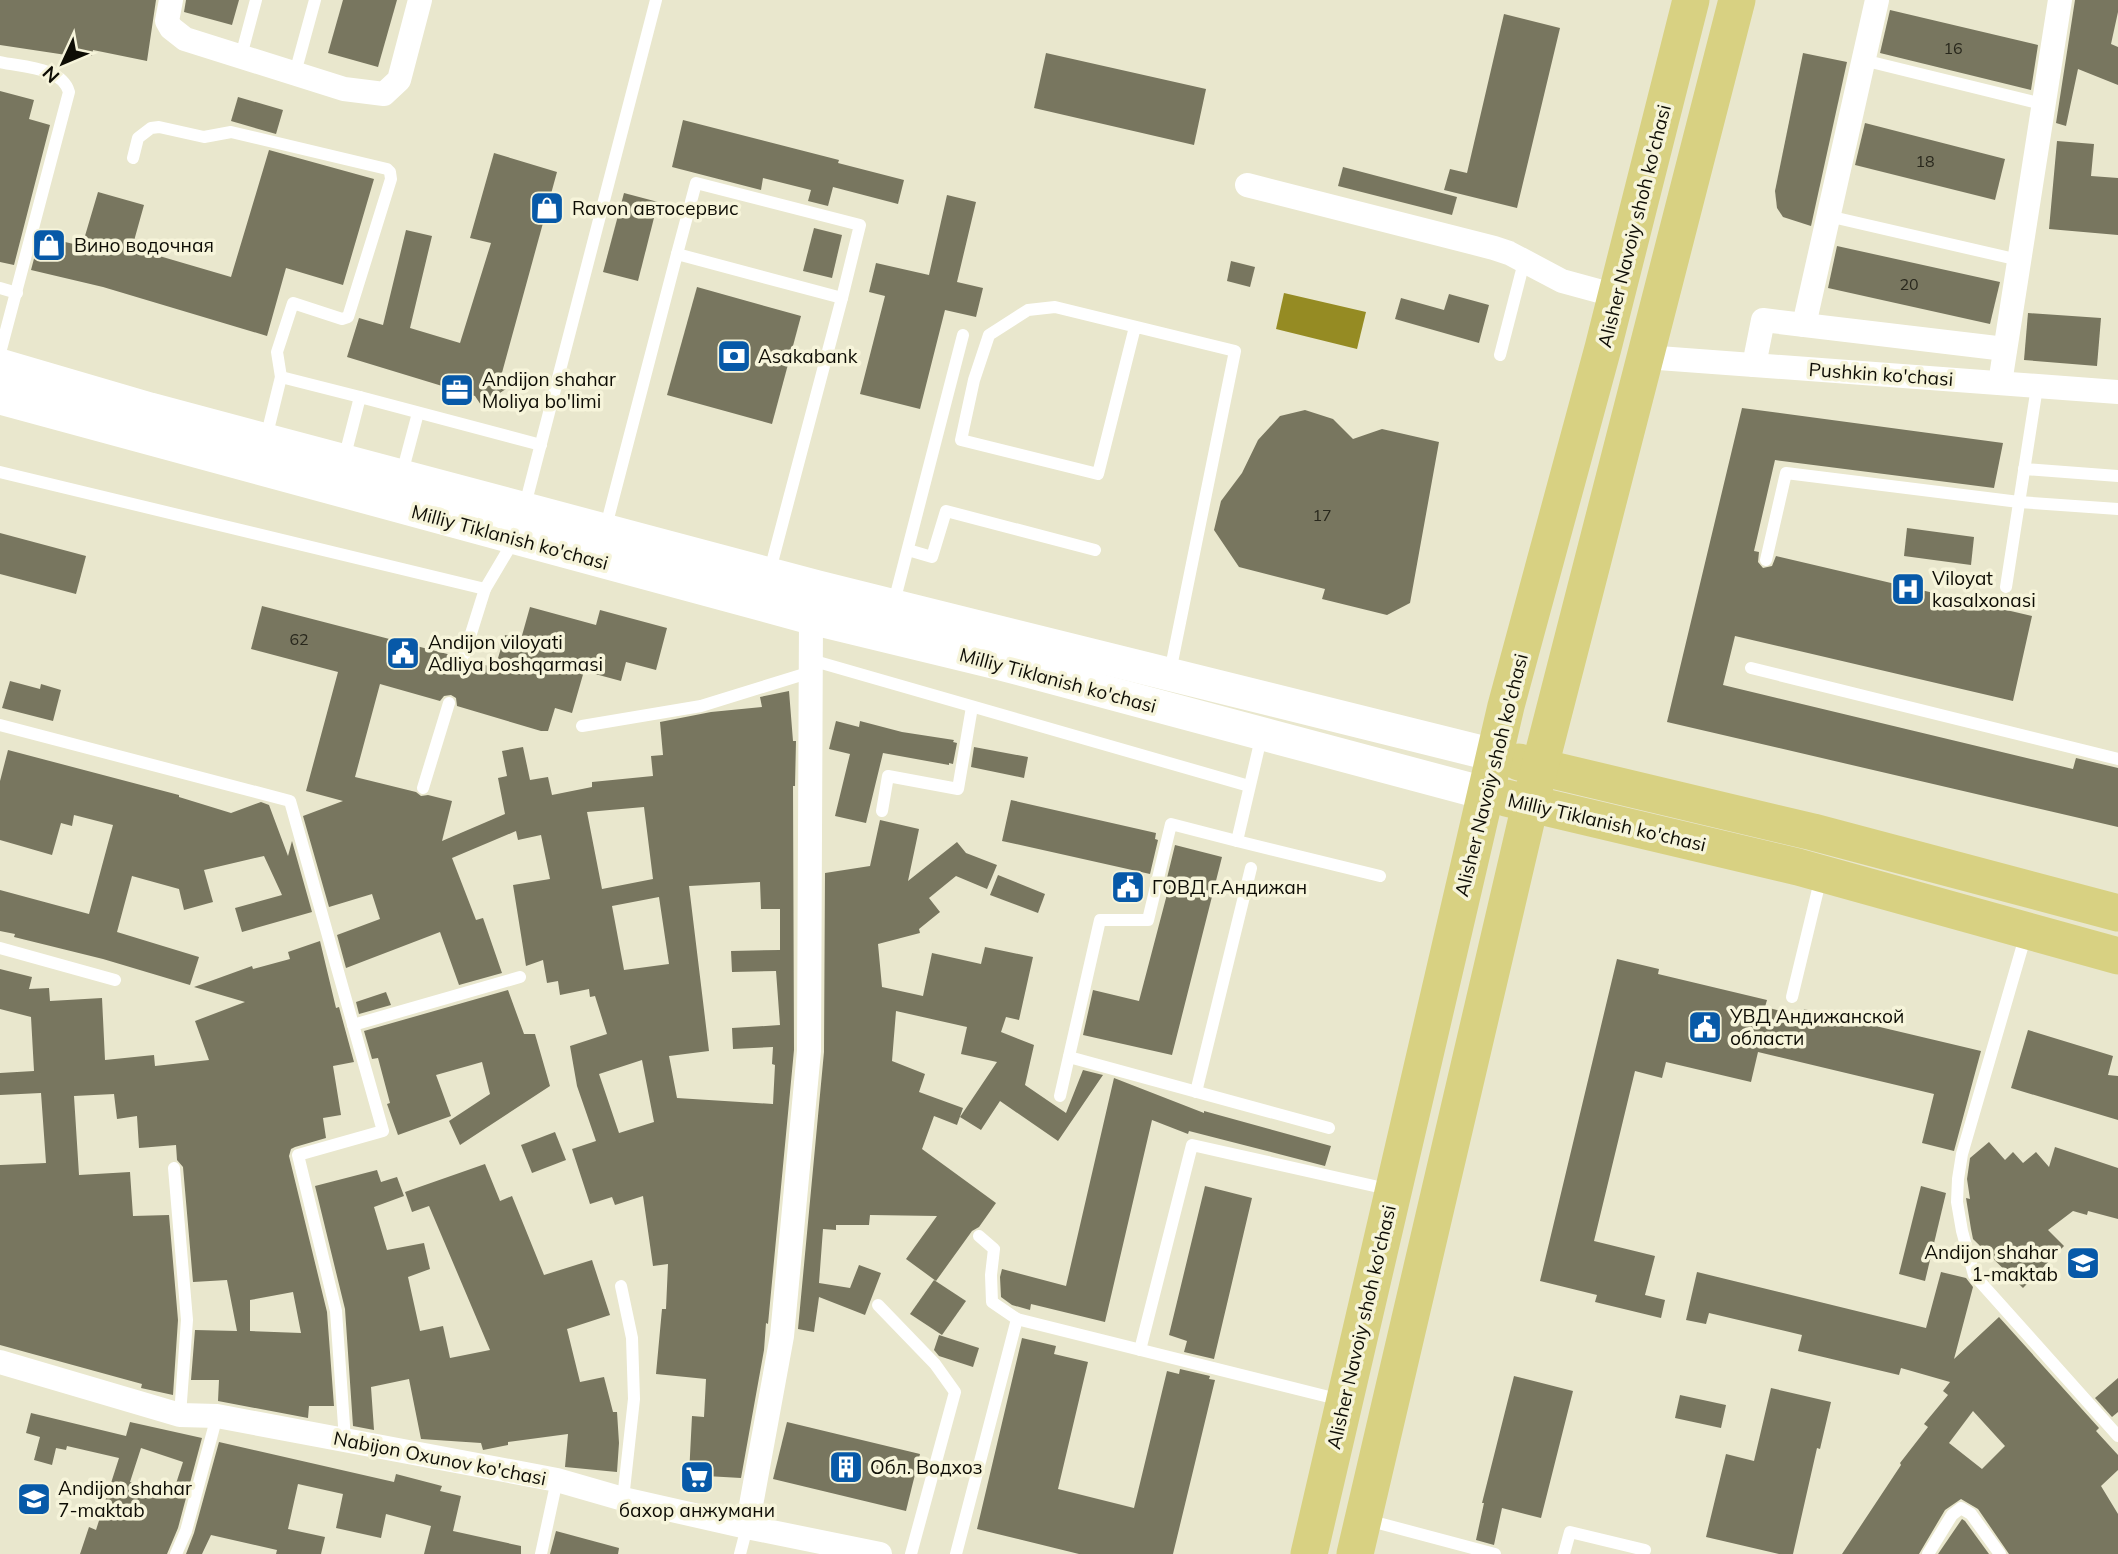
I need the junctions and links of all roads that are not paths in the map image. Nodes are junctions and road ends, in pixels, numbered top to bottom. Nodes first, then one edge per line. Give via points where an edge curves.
1 (171, 0) edge
2 (257, 0) edge
3 (316, 0) edge
4 (420, 0) edge
5 (656, 0) edge
6 (1691, 0) edge
7 (1737, 0) edge
8 (1877, 0) edge
9 (2060, 0) edge
10 (241, 56) junction
11 (1863, 60) junction
12 (0, 62) edge
13 (295, 73) junction
14 (2042, 104) junction
15 (133, 158) dead end
16 (1247, 185) dead end
17 (1829, 216) junction
18 (677, 254) junction
19 (2019, 260) junction
20 (1524, 262) junction
21 (0, 288) edge
22 (17, 293) junction
23 (1616, 296) junction
24 (842, 298) junction
25 (1804, 325) junction
26 (1135, 327) junction
27 (963, 335) dead end
28 (1603, 348) junction
29 (2005, 349) junction
30 (0, 353) edge
31 (1500, 355) dead end
32 (1645, 357) junction
33 (0, 365) edge
34 (1754, 365) junction
35 (281, 377) junction
36 (2000, 383) junction
37 (2037, 387) junction
38 (2118, 392) edge
39 (360, 397) junction
40 (0, 398) edge
41 (418, 413) junction
42 (541, 445) junction
43 (262, 454) junction
44 (343, 461) junction
45 (2024, 469) junction
46 (0, 471) edge
47 (402, 476) junction
48 (2118, 476) edge
49 (2019, 502) junction
50 (2118, 509) edge
51 (520, 524) junction
52 (604, 530) junction
53 (908, 550) junction
54 (1095, 550) dead end
55 (1766, 560) dead end
56 (769, 574) junction
57 (2006, 587) dead end
58 (485, 589) junction
59 (893, 606) junction
60 (811, 618) junction
61 (1004, 649) junction
62 (464, 659) dead end
63 (811, 666) junction
64 (1751, 668) dead end
65 (1166, 692) junction
66 (1272, 702) junction
67 (449, 703) dead end
68 (972, 706) junction
69 (0, 725) edge
70 (582, 726) dead end
71 (1262, 734) junction
72 (1494, 755) junction
73 (2118, 759) edge
74 (1541, 767) junction
75 (1249, 786) junction
76 (423, 788) dead end
77 (1484, 793) junction
78 (1531, 804) junction
79 (882, 811) dead end
80 (1237, 841) junction
81 (1251, 868) dead end
82 (1822, 874) junction
83 (1380, 876) dead end
84 (2118, 913) edge
85 (2027, 930) junction
86 (0, 948) edge
87 (2118, 956) edge
88 (520, 977) dead end
89 (115, 980) dead end
90 (1792, 997) dead end
91 (353, 1025) junction
92 (1069, 1057) junction
93 (1196, 1092) junction
94 (1060, 1096) dead end
95 (1329, 1128) dead end
96 (174, 1168) dead end
97 (1393, 1190) junction
98 (979, 1236) dead end
99 (621, 1286) dead end
100 (878, 1305) dead end
101 (1017, 1319) junction
102 (1140, 1350) junction
103 (0, 1363) edge
104 (1345, 1401) junction
105 (180, 1415) junction
106 (217, 1416) junction
107 (2118, 1436) edge
108 (345, 1440) junction
109 (557, 1480) junction
110 (623, 1499) junction
111 (1363, 1519) junction
112 (747, 1527) junction
113 (1645, 1550) dead end
114 (176, 1554) edge
115 (541, 1554) edge
116 (740, 1554) edge
117 (880, 1554) edge
118 (911, 1554) edge
119 (957, 1554) edge
120 (1309, 1554) edge
121 (1355, 1554) edge
122 (1495, 1554) edge
123 (1564, 1554) edge
124 (1928, 1554) edge
125 (2000, 1554) edge

1 - 10 street via 167,22 178,34
2 - 10 lane
3 - 13 lane
4 - 13 street via 399,80 384,94 344,89
5 - 42 lane
6 - 23 main road, Alisher Navoiy shoh ko'chasi
7 - 32 main road
8 - 11 street
9 - 14 street
10 - 13 street
11 - 14 lane
11 - 17 street
12 - 22 lane via 52,74 63,79 69,92
14 - 19 street
15 - 35 lane via 138,138 159,127 204,137 231,132 390,172 348,317 293,303 277,352
16 - 20 street via 1494,248
17 - 19 lane
17 - 25 street
18 - 24 lane
18 - 24 lane via 696,184 860,225
18 - 52 lane
19 - 29 street
20 - 23 street via 1562,282
20 - 31 lane
21 - 22 lane
22 - 30 lane
23 - 28 main road, Alisher Navoiy shoh ko'chasi
24 - 56 lane
25 - 29 street
25 - 34 street via 1763,320
26 - 26 lane via 1055,307 1028,310 989,335 961,440 1098,474
26 - 65 lane via 1235,351
27 - 53 lane
28 - 32 main road
28 - 72 main road, Alisher Navoiy shoh ko'chasi
29 - 36 street
32 - 34 street, Pushkin ko'chasi
32 - 74 main road
33 - 43 main road, Milliy Tiklanish ko'chasi via 150,409
34 - 36 street, Pushkin ko'chasi
35 - 39 lane
35 - 43 lane
36 - 37 street, Pushkin ko'chasi
37 - 38 street, Pushkin ko'chasi
37 - 45 lane
39 - 41 lane
39 - 44 lane
40 - 43 main road, Milliy Tiklanish ko'chasi
41 - 42 lane
41 - 47 lane
42 - 51 lane
43 - 44 main road, Milliy Tiklanish ko'chasi
43 - 51 main road, Milliy Tiklanish ko'chasi
44 - 47 main road, Milliy Tiklanish ko'chasi
45 - 48 lane
45 - 49 lane
46 - 58 lane
47 - 51 main road, Milliy Tiklanish ko'chasi
49 - 50 lane
49 - 55 lane via 1786,473
49 - 57 lane
51 - 52 main road, Milliy Tiklanish ko'chasi
51 - 58 lane
51 - 60 main road, Milliy Tiklanish ko'chasi
52 - 56 main road, Milliy Tiklanish ko'chasi
53 - 54 lane via 932,557 946,511
53 - 59 lane
56 - 59 main road, Milliy Tiklanish ko'chasi
58 - 62 lane
59 - 61 main road, Milliy Tiklanish ko'chasi
60 - 61 main road, Milliy Tiklanish ko'chasi
60 - 63 street
61 - 65 main road, Milliy Tiklanish ko'chasi
63 - 68 lane
63 - 70 lane via 701,706
63 - 112 street via 809,1051 782,1336
64 - 73 lane
65 - 66 main road, Milliy Tiklanish ko'chasi
65 - 71 main road, Milliy Tiklanish ko'chasi
66 - 71 main road
66 - 72 main road, Milliy Tiklanish ko'chasi
67 - 76 lane
68 - 75 lane
68 - 79 lane via 958,789 888,776
69 - 91 lane via 290,801
71 - 75 lane
71 - 77 main road, Milliy Tiklanish ko'chasi
72 - 74 main road, Milliy Tiklanish ko'chasi
72 - 77 main road, Alisher Navoiy shoh ko'chasi
74 - 78 main road
74 - 84 main road, Milliy Tiklanish ko'chasi via 1813,832
75 - 80 lane
77 - 78 main road, Milliy Tiklanish ko'chasi
77 - 97 main road, Alisher Navoiy shoh ko'chasi
78 - 82 main road, Milliy Tiklanish ko'chasi
78 - 111 main road
80 - 83 lane
80 - 92 lane via 1171,824 1149,919 1100,920
81 - 93 lane
82 - 85 main road, Milliy Tiklanish ko'chasi
82 - 90 lane
85 - 87 main road, Milliy Tiklanish ko'chasi
85 - 107 lane via 1962,1154 1957,1202 1962,1231 1974,1275
86 - 89 lane
88 - 91 lane
91 - 108 lane via 383,1130 298,1155 336,1311
92 - 93 lane
92 - 94 lane
93 - 95 lane
96 - 105 lane via 187,1320
97 - 102 lane via 1192,1145
97 - 104 main road, Alisher Navoiy shoh ko'chasi
98 - 101 lane via 994,1249 992,1302
99 - 110 lane via 632,1338 634,1399
100 - 118 lane via 936,1364 954,1392
101 - 102 lane
101 - 119 lane
102 - 104 lane
103 - 105 street, Nabijon Oxunov ko'chasi
104 - 120 main road, Alisher Navoiy shoh ko'chasi
105 - 106 street, Nabijon Oxunov ko'chasi
106 - 108 street, Nabijon Oxunov ko'chasi
106 - 114 lane
108 - 109 street, Nabijon Oxunov ko'chasi
109 - 110 street, Nabijon Oxunov ko'chasi
109 - 115 lane
110 - 112 street, Nabijon Oxunov ko'chasi
111 - 121 main road
111 - 122 lane
112 - 116 lane
112 - 117 street, Nabijon Oxunov ko'chasi
113 - 123 lane via 1570,1532
124 - 125 lane via 1961,1507

